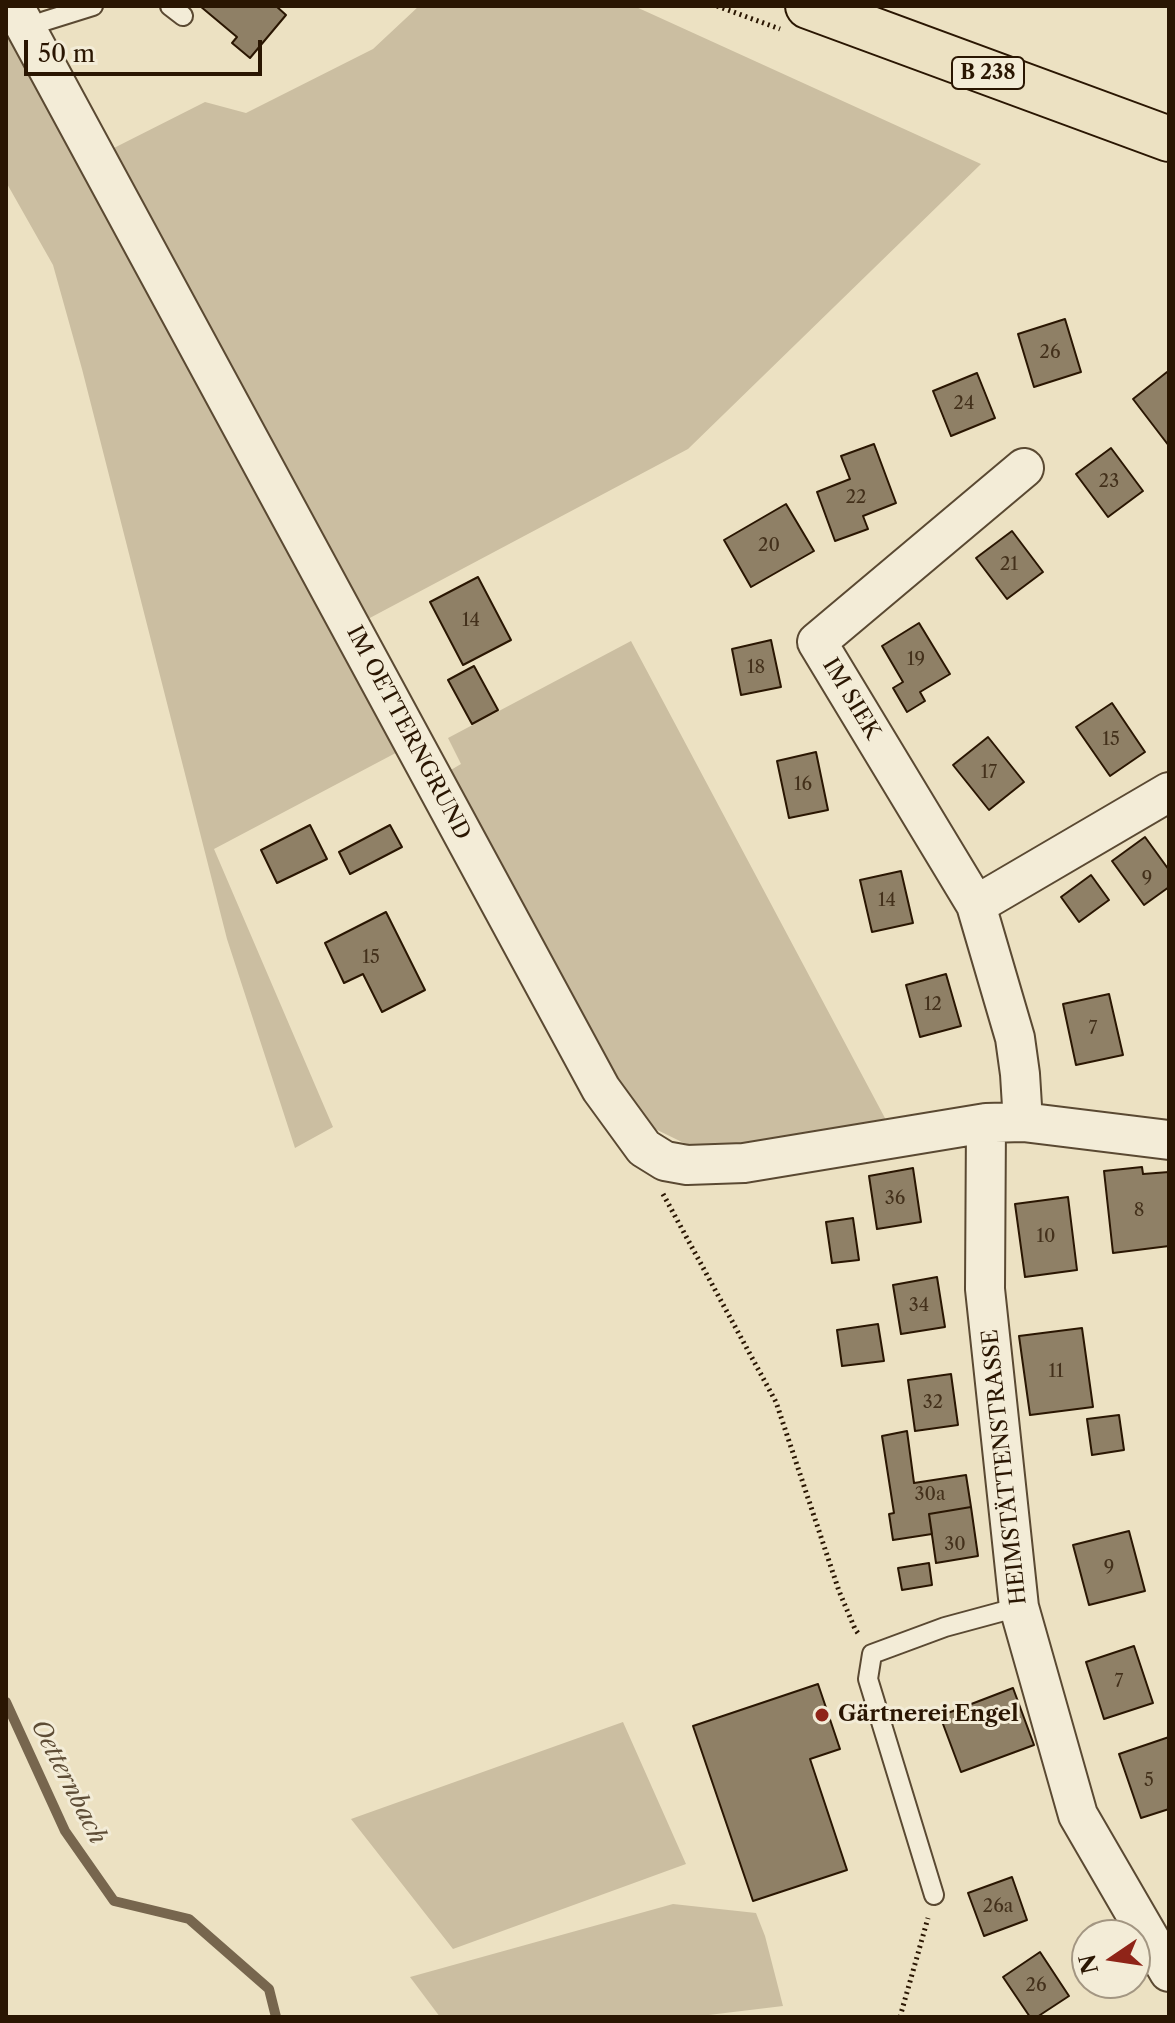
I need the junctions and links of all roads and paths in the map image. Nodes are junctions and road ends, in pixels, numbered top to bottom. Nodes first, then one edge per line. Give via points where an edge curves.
1 (93, 6) edge
2 (808, 6) edge
3 (20, 17) edge
4 (1169, 139) edge
5 (1024, 468) dead end
6 (1169, 792) edge
7 (976, 905) junction
8 (1005, 1122) junction
9 (1169, 1140) edge
10 (644, 1148) junction
11 (1019, 1607) junction
12 (872, 1654) junction
13 (934, 1895) joint
14 (1169, 1972) edge
15 (900, 2017) edge

1 - 3 lane via 45,21
2 - 4 main road, B 238
3 - 10 street, IM OETTERNGRUND via 601,1089
5 - 7 street, IM SIEK via 817,642
6 - 7 street
7 - 8 street, IM SIEK via 1015,1038 1020,1074
8 - 9 street
8 - 10 street via 744,1163 687,1165 665,1161
8 - 11 street, HEIMSTÄTTENSTRASSE via 985,1289
10 - 12 path via 655,1179 776,1402 839,1591
11 - 12 lane
11 - 14 street, HEIMSTÄTTENSTRASSE via 1078,1815
12 - 13 lane via 868,1679
13 - 15 path

